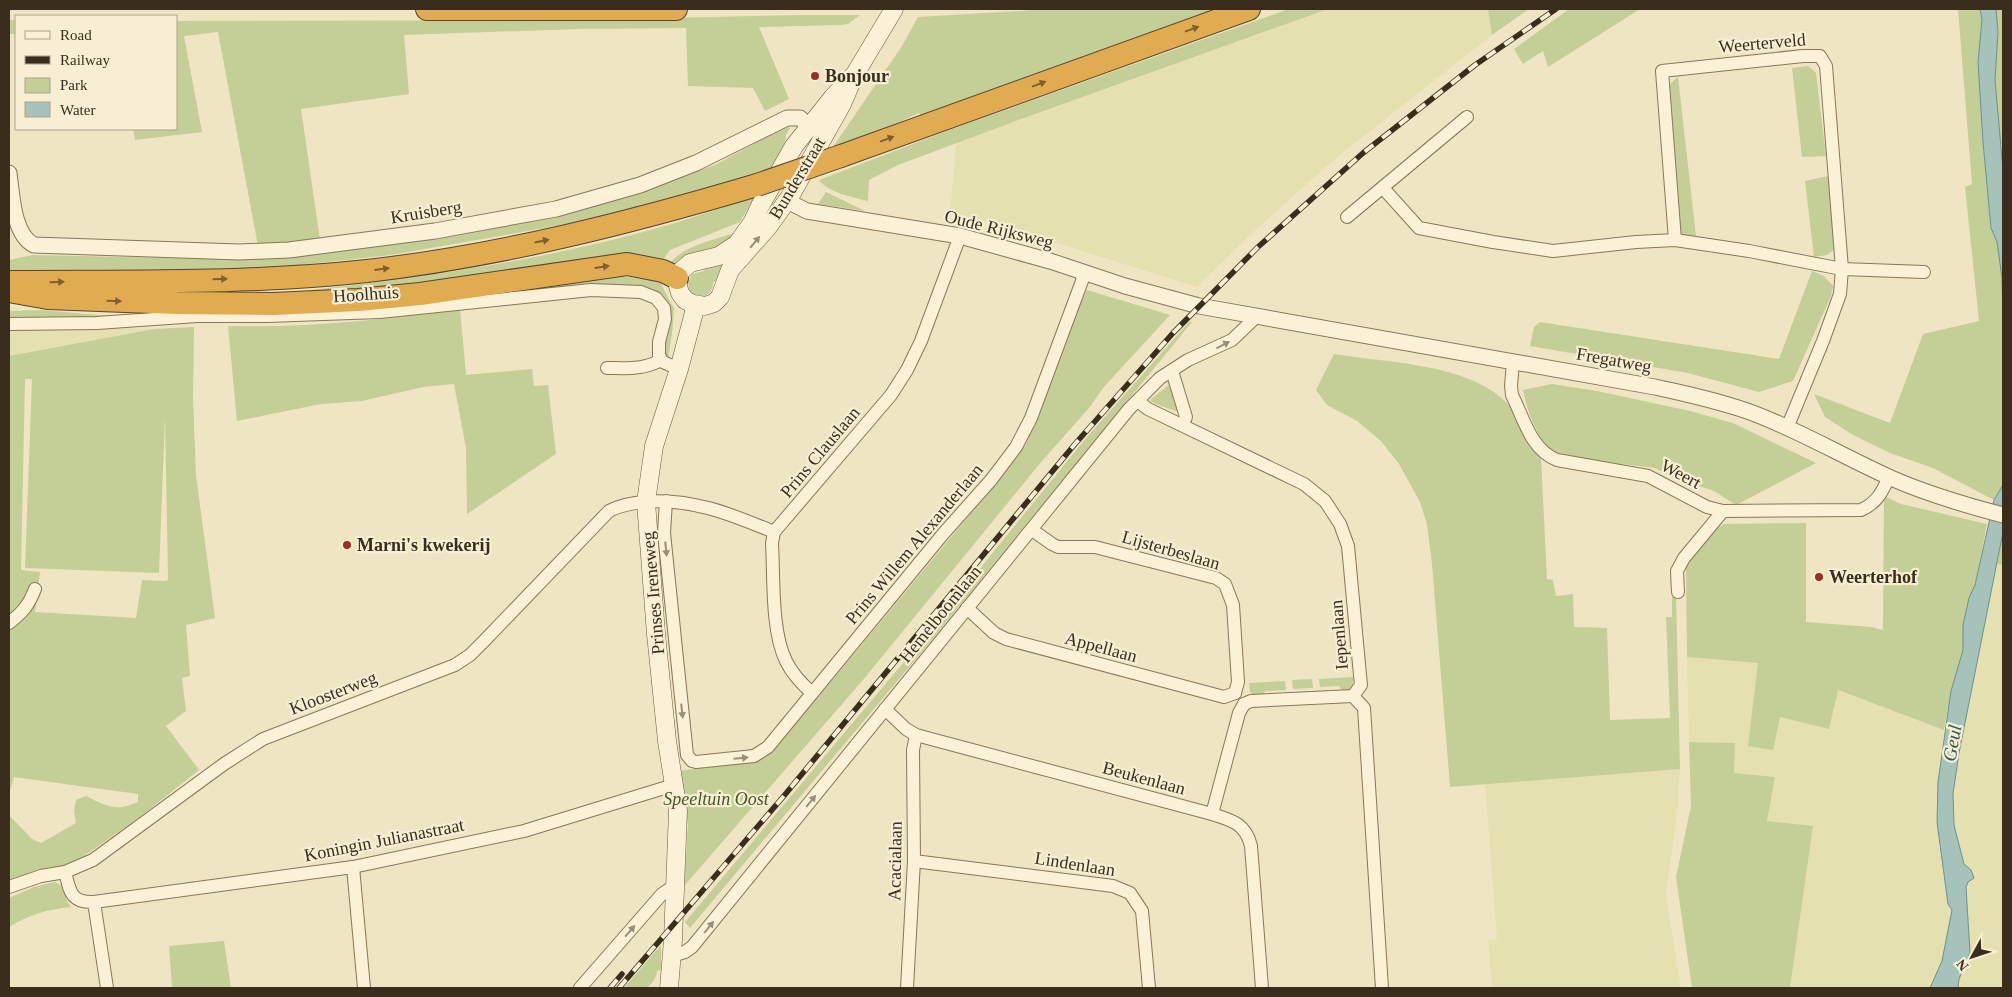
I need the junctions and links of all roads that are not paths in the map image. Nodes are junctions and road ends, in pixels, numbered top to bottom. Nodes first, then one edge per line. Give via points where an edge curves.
1 (427, 9) edge
2 (676, 9) edge
3 (894, 9) edge
4 (1249, 9) edge
5 (855, 74) junction
6 (1468, 117) dead end
7 (810, 127) junction
8 (9, 173) edge
9 (1383, 188) junction
10 (789, 198) junction
11 (1347, 217) dead end
12 (960, 236) junction
13 (1675, 240) junction
14 (1842, 269) junction
15 (1924, 272) dead end
16 (1083, 273) junction
17 (677, 278) junction
18 (9, 282) edge
19 (9, 292) edge
20 (696, 305) junction
21 (1199, 306) joint
22 (1256, 317) junction
23 (9, 324) edge
24 (661, 360) junction
25 (1513, 361) junction
26 (607, 368) dead end
27 (679, 369) junction
28 (1172, 371) junction
29 (1138, 401) junction
30 (1183, 424) junction
31 (1786, 428) junction
32 (1889, 477) junction
33 (666, 501) junction
34 (646, 502) junction
35 (1723, 511) junction
36 (2003, 515) edge
37 (1032, 530) junction
38 (774, 532) junction
39 (35, 589) dead end
40 (1678, 592) dead end
41 (968, 608) junction
42 (9, 623) edge
43 (812, 693) junction
44 (1235, 694) junction
45 (1353, 696) junction
46 (1244, 704) junction
47 (886, 709) junction
48 (916, 735) junction
49 (674, 785) junction
50 (1212, 814) junction
51 (914, 860) junction
52 (353, 867) junction
53 (64, 872) junction
54 (674, 886) junction
55 (9, 888) edge
56 (94, 902) junction
57 (672, 956) junction
58 (107, 988) edge
59 (364, 988) edge
60 (580, 988) edge
61 (669, 988) edge
62 (907, 988) edge
63 (1149, 988) edge
64 (1262, 988) edge
65 (1382, 988) edge

1 - 2 highway
3 - 5 main road, Bunderstraat
18 -> 4 highway, bridge via 261,278 349,272 414,265 577,234 757,185
5 - 7 main road, Bunderstraat
5 - 10 main road, Bunderstraat via 842,104
6 - 9 street
7 - 8 street, Kruisberg via 796,117 787,118 696,163 556,209 435,231 308,248 239,252 42,247 28,242 19,231
7 - 10 main road via 806,144 784,182
7 - 17 main road, Bunderstraat via 789,154 744,235 732,249 714,258 690,263
9 - 11 street
9 - 13 street via 1420,228 1483,240 1553,251
10 - 12 street, Oude Rijksweg via 808,211
20 -> 10 main road, Bunderstraat via 708,305 717,300 727,274
12 - 16 street, Oude Rijksweg via 999,245
12 - 38 street, Prins Clauslaan via 922,341 907,370 891,395
13 - 14 street
13 - 14 street, Weerterveld via 1662,71 1820,56 1826,66
14 - 15 street
14 - 31 street, Weerterveld via 1840,294
16 - 21 street, Oude Rijksweg
16 - 43 street, Prins Willem Alexanderlaan via 1031,418 1016,446
19 -> 17 highway via 48,298 177,304 273,304 420,294 627,264 663,271
17 - 20 main road via 682,296
20 - 27 main road, Prinses Ireneweg
21 - 22 street, Fregatweg
22 - 25 street, Fregatweg
28 -> 22 street, Hemelboomlaan via 1232,340
23 - 24 street, Hoolhuis via 380,312 591,290 641,292 656,298 664,308 665,319 658,347
24 - 26 street via 638,369
24 - 27 street
25 - 31 street, Fregatweg via 1704,398
25 - 35 street, Weert via 1512,395 1538,448 1547,455 1557,460 1648,476 1707,507
27 - 34 main road, Prinses Ireneweg via 654,446
28 - 29 street, Hemelboomlaan via 1160,378
28 - 30 street via 1186,417
29 - 30 street, Iepenlaan
29 - 37 street, Hemelboomlaan
30 - 45 street, Iepenlaan via 1304,484 1325,501 1340,524 1348,546 1361,685
31 - 32 street, Fregatweg
32 - 35 street, Weert via 1878,498 1861,510
32 - 36 street, Fregatweg via 1929,493
33 - 34 street, Kloosterweg
33 - 38 street, Kloosterweg via 690,503 733,514
33 -> 43 street, Prins Willem Alexanderlaan via 664,534 687,755 692,761 760,754
34 - 49 main road, Prinses Ireneweg via 656,634
34 - 53 street, Kloosterweg via 625,504 609,511 485,640 455,666 263,739 93,860
35 - 40 street via 1684,558 1677,572
37 - 41 street, Hemelboomlaan
37 - 44 street, Lijsterbeslaan via 1058,547 1095,547 1216,578 1225,584 1233,605 1238,682
38 - 43 street via 772,542 780,643 786,661
39 - 42 street via 29,604
41 - 44 street, Appellaan via 1006,639 1224,698
41 - 47 street, Hemelboomlaan
44 - 46 street
45 - 46 street via 1250,700
45 - 65 street via 1364,708
46 - 50 street
47 - 48 street, Beukenlaan
57 -> 47 street, Hemelboomlaan via 692,948
48 - 50 street, Beukenlaan
48 - 51 street, Acacialaan via 913,750
49 - 52 street, Koningin Julianastraat via 524,831
49 - 54 main road, Prinses Ireneweg via 678,820
50 - 64 street, Beukenlaan via 1241,825 1250,841
51 - 62 street, Acacialaan
51 - 63 street, Lindenlaan via 1112,886 1130,893 1142,911
52 - 56 street, Koningin Julianastraat
52 - 59 street
53 - 55 street, Kloosterweg via 41,876
53 - 56 street via 76,899
54 - 57 main road, Prinses Ireneweg
60 -> 54 street via 662,894
56 - 58 street
57 - 61 main road, Prinses Ireneweg

